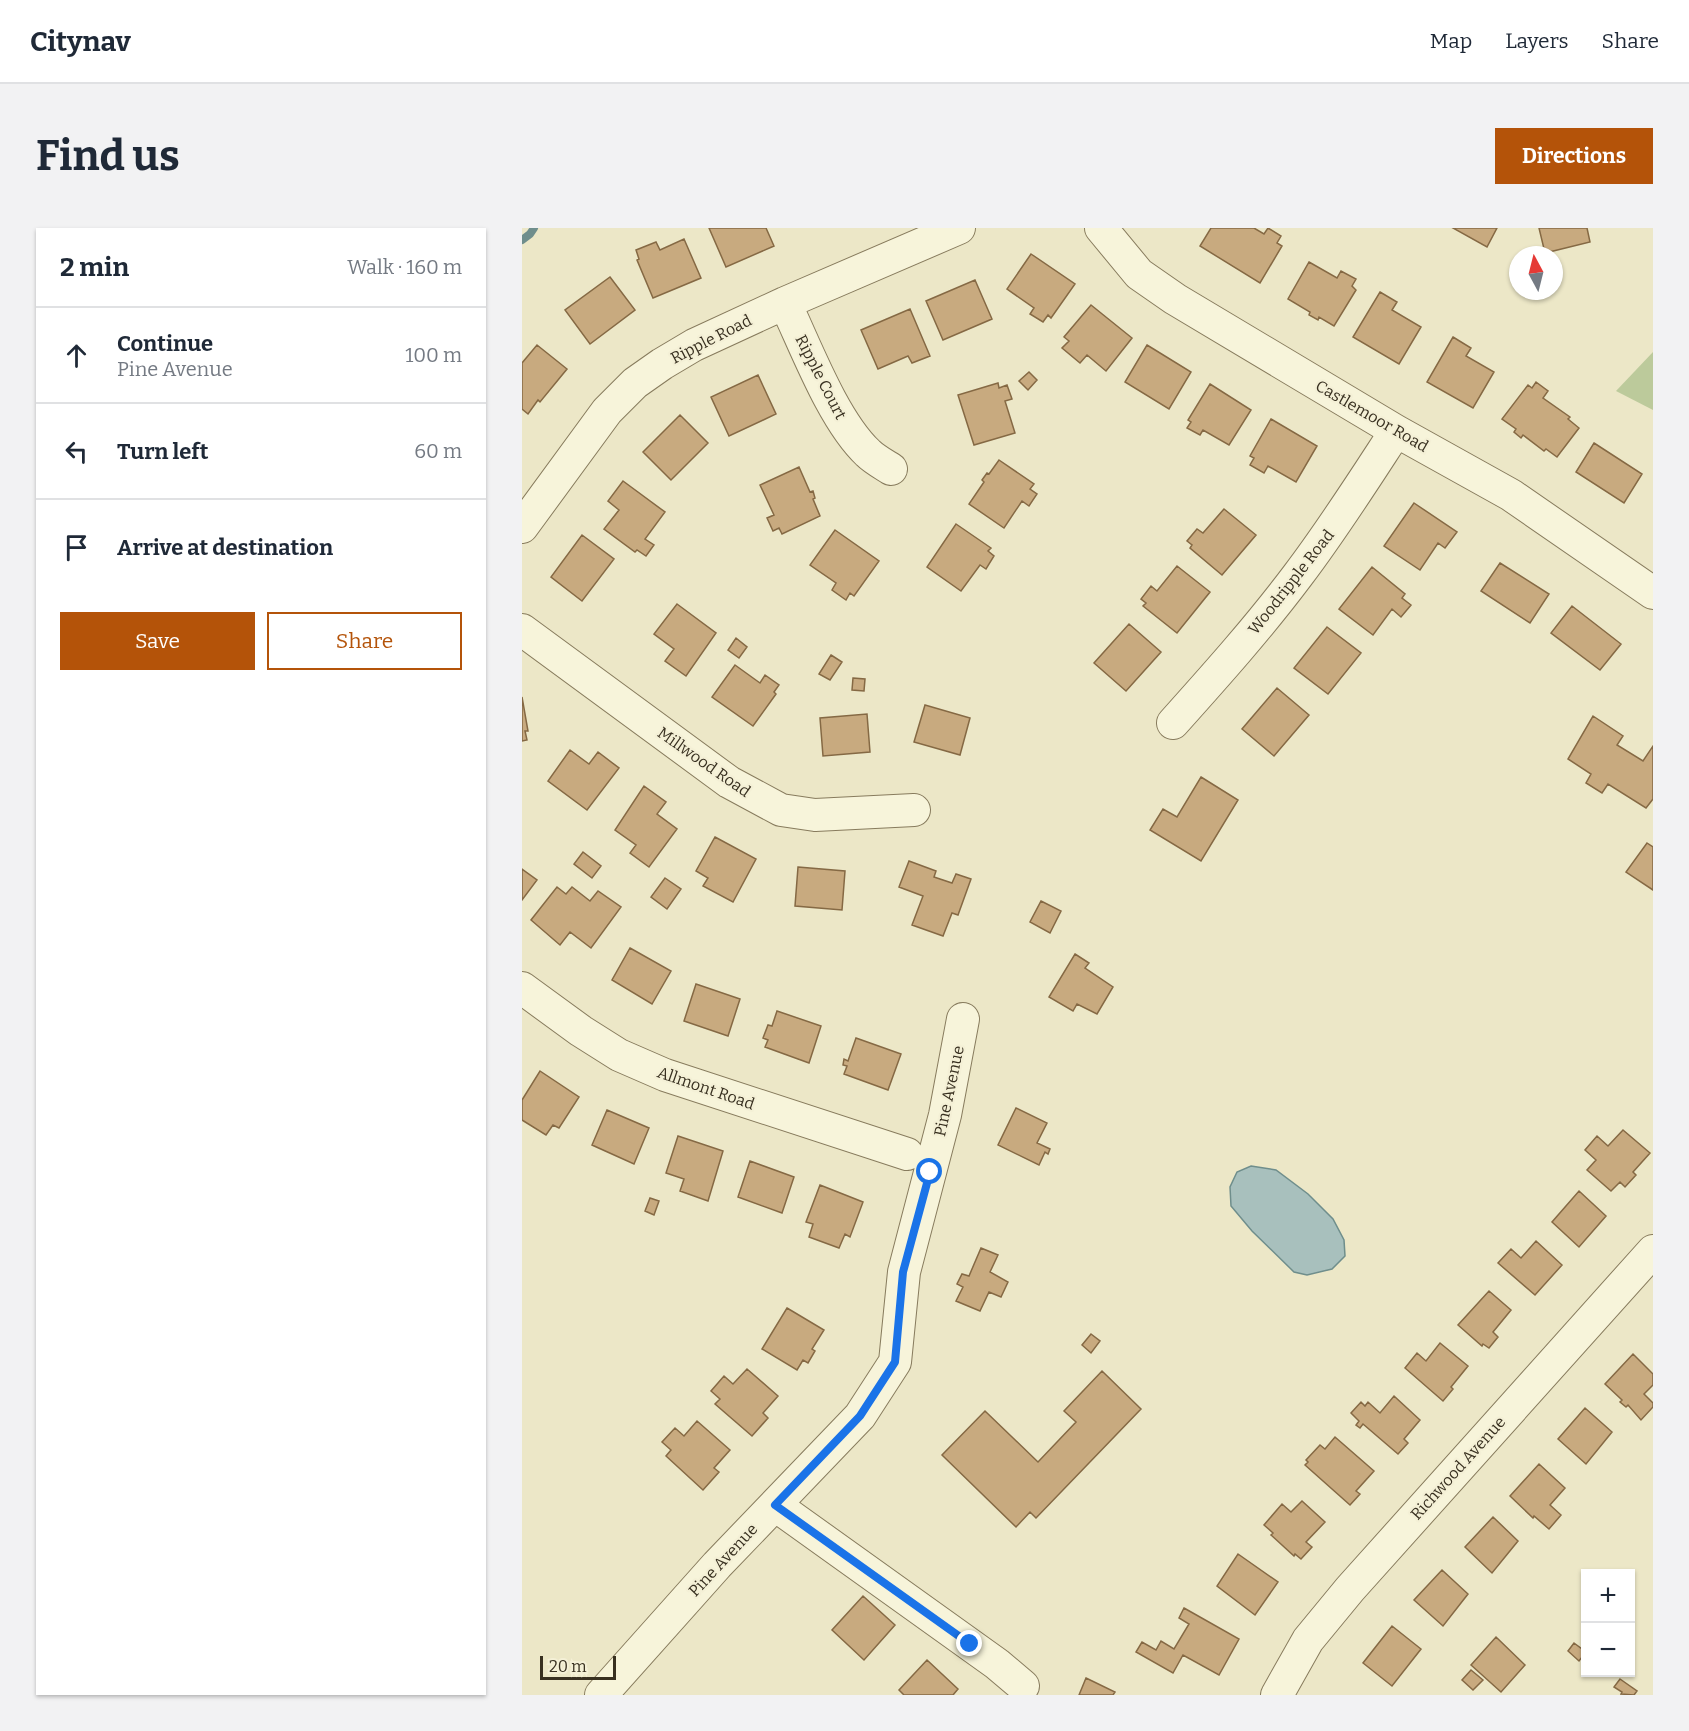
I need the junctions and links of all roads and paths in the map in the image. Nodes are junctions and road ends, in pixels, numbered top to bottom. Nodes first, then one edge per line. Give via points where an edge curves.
1 (959, 228) edge
2 (1101, 228) edge
3 (785, 303) junction
4 (1396, 432) junction
5 (891, 469) dead end
6 (522, 527) edge
7 (1653, 592) edge
8 (522, 630) edge
9 (1173, 723) dead end
10 (914, 810) dead end
11 (522, 988) edge
12 (963, 1019) dead end
13 (907, 1154) dead end
14 (1653, 1251) edge
15 (775, 1505) junction
16 (1023, 1686) dead end
17 (601, 1695) edge
18 (1277, 1695) edge

1 - 3 street, Ripple Road
2 - 4 street, Castlemoor Road via 1139,274 1175,299
3 - 5 street, Ripple Court via 851,433 868,454
3 - 6 street, Ripple Road via 694,345 635,383 607,411
4 - 7 street, Castlemoor Road via 1511,495
4 - 9 street, Woodripple Road via 1296,577
8 - 10 street, Millwood Road via 729,782 782,810 815,815
11 - 13 street, Allmont Road via 619,1055 665,1075
12 - 15 street, Pine Avenue via 945,1115 903,1272 895,1362 860,1416
14 - 18 street, Richwood Avenue via 1350,1589 1308,1640
15 - 16 street
15 - 17 street, Pine Avenue

